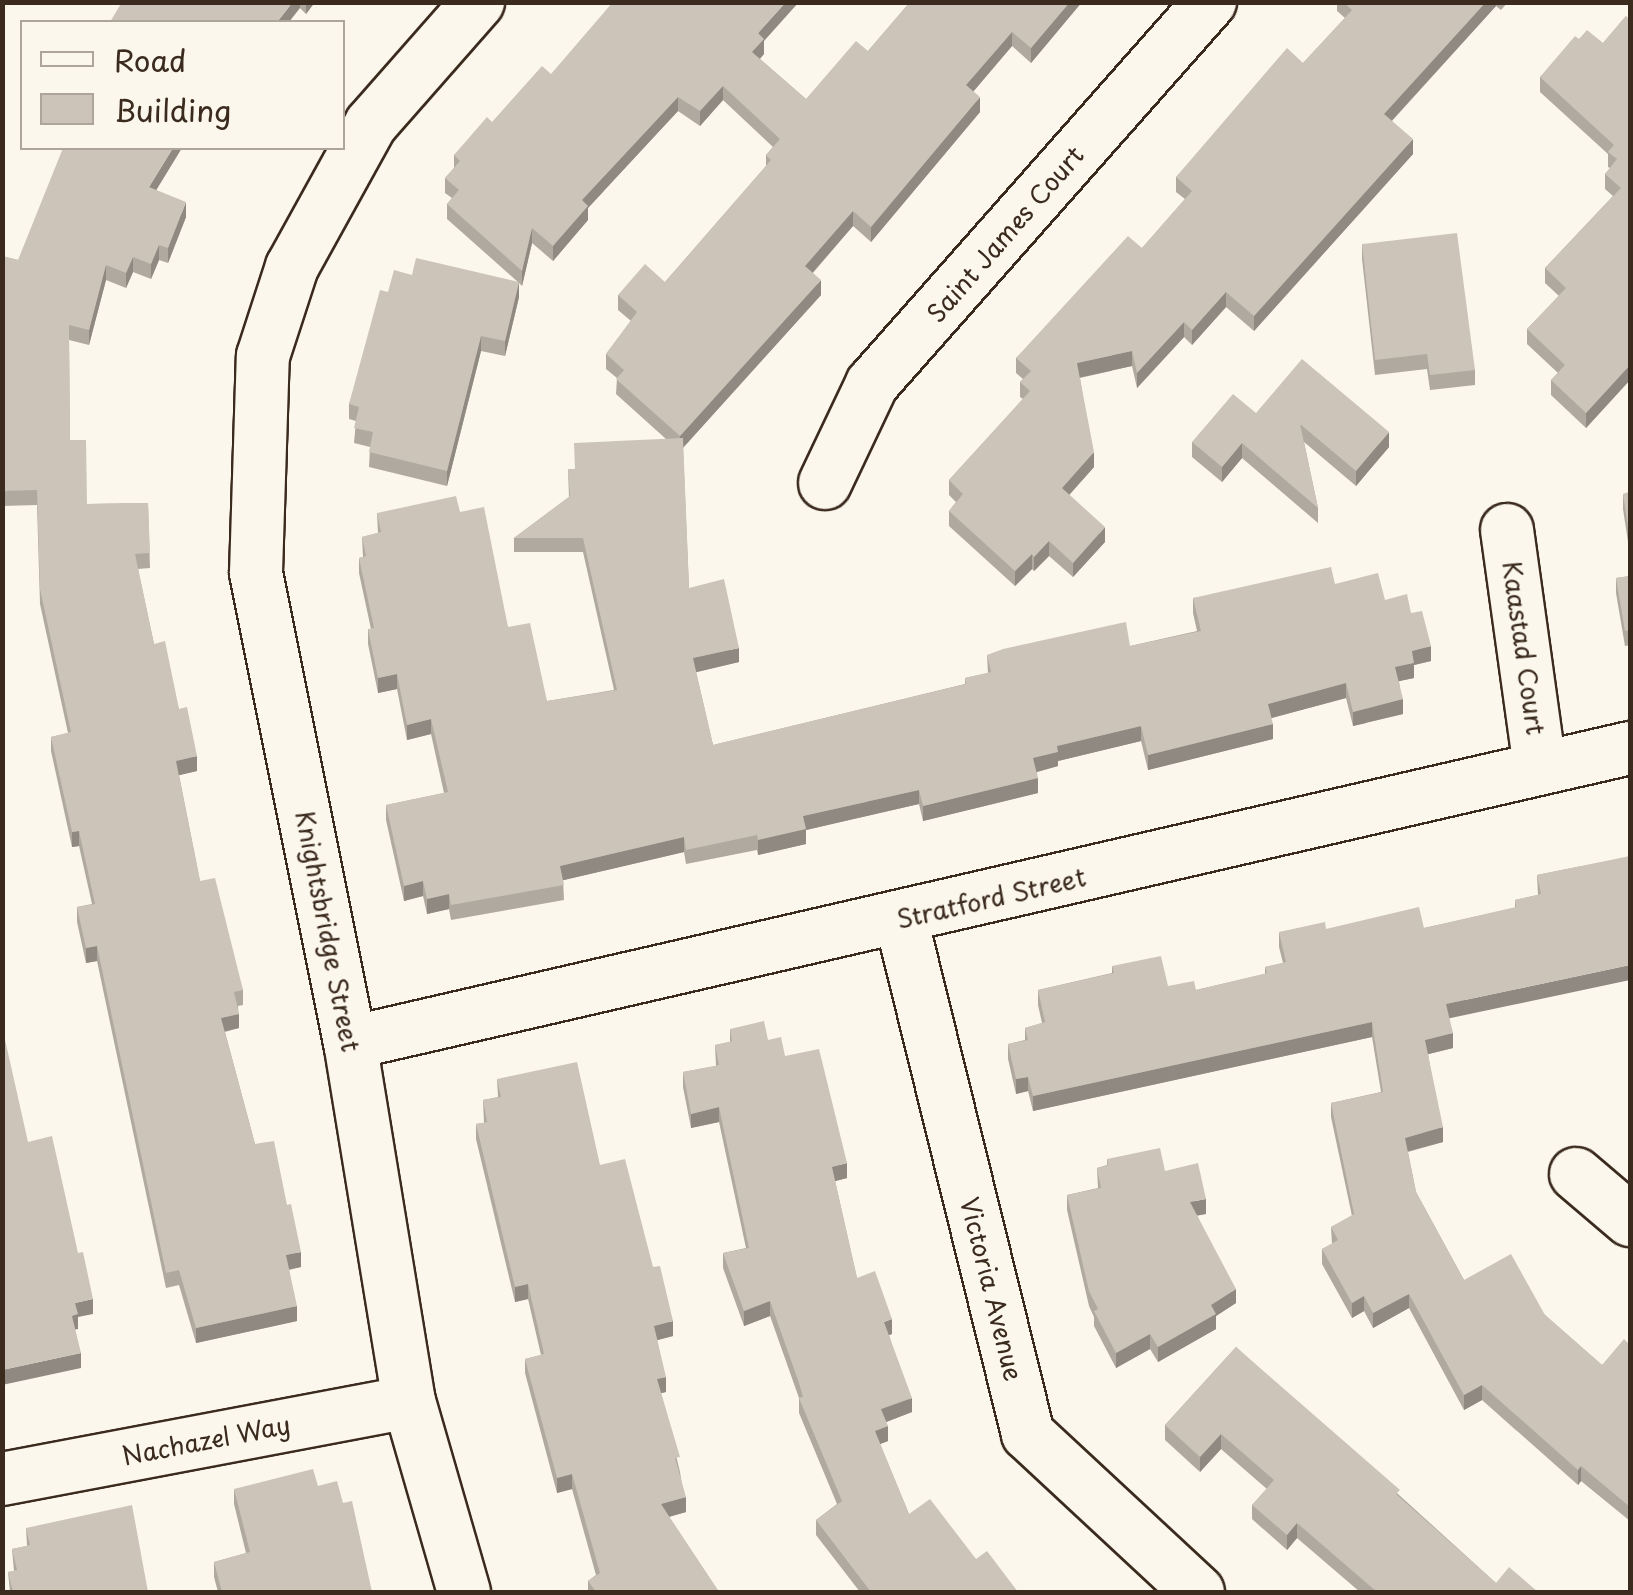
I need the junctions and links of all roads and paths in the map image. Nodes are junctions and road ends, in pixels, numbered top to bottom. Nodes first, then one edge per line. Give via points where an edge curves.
1 (478, 2) edge
2 (1210, 2) edge
3 (825, 483) dead end
4 (1507, 530) dead end
5 (1630, 748) edge
6 (1540, 767) junction
7 (901, 919) junction
8 (350, 1043) junction
9 (1576, 1174) dead end
10 (1630, 1220) edge
11 (410, 1402) junction
12 (2, 1478) edge
13 (464, 1592) edge
14 (1198, 1592) edge

1 - 8 street, Knightsbridge Street via 371,124 292,267 263,356 256,573
2 - 3 street, Saint James Court via 872,384
4 - 6 street, Kaastad Court
5 - 6 street, Stratford Street
6 - 7 street, Stratford Street
7 - 8 street, Stratford Street
7 - 14 street, Victoria Avenue via 1028,1434
8 - 11 street, Knightsbridge Street
9 - 10 street
11 - 12 street, Nachazel Way
11 - 13 street, Knightsbridge Street

